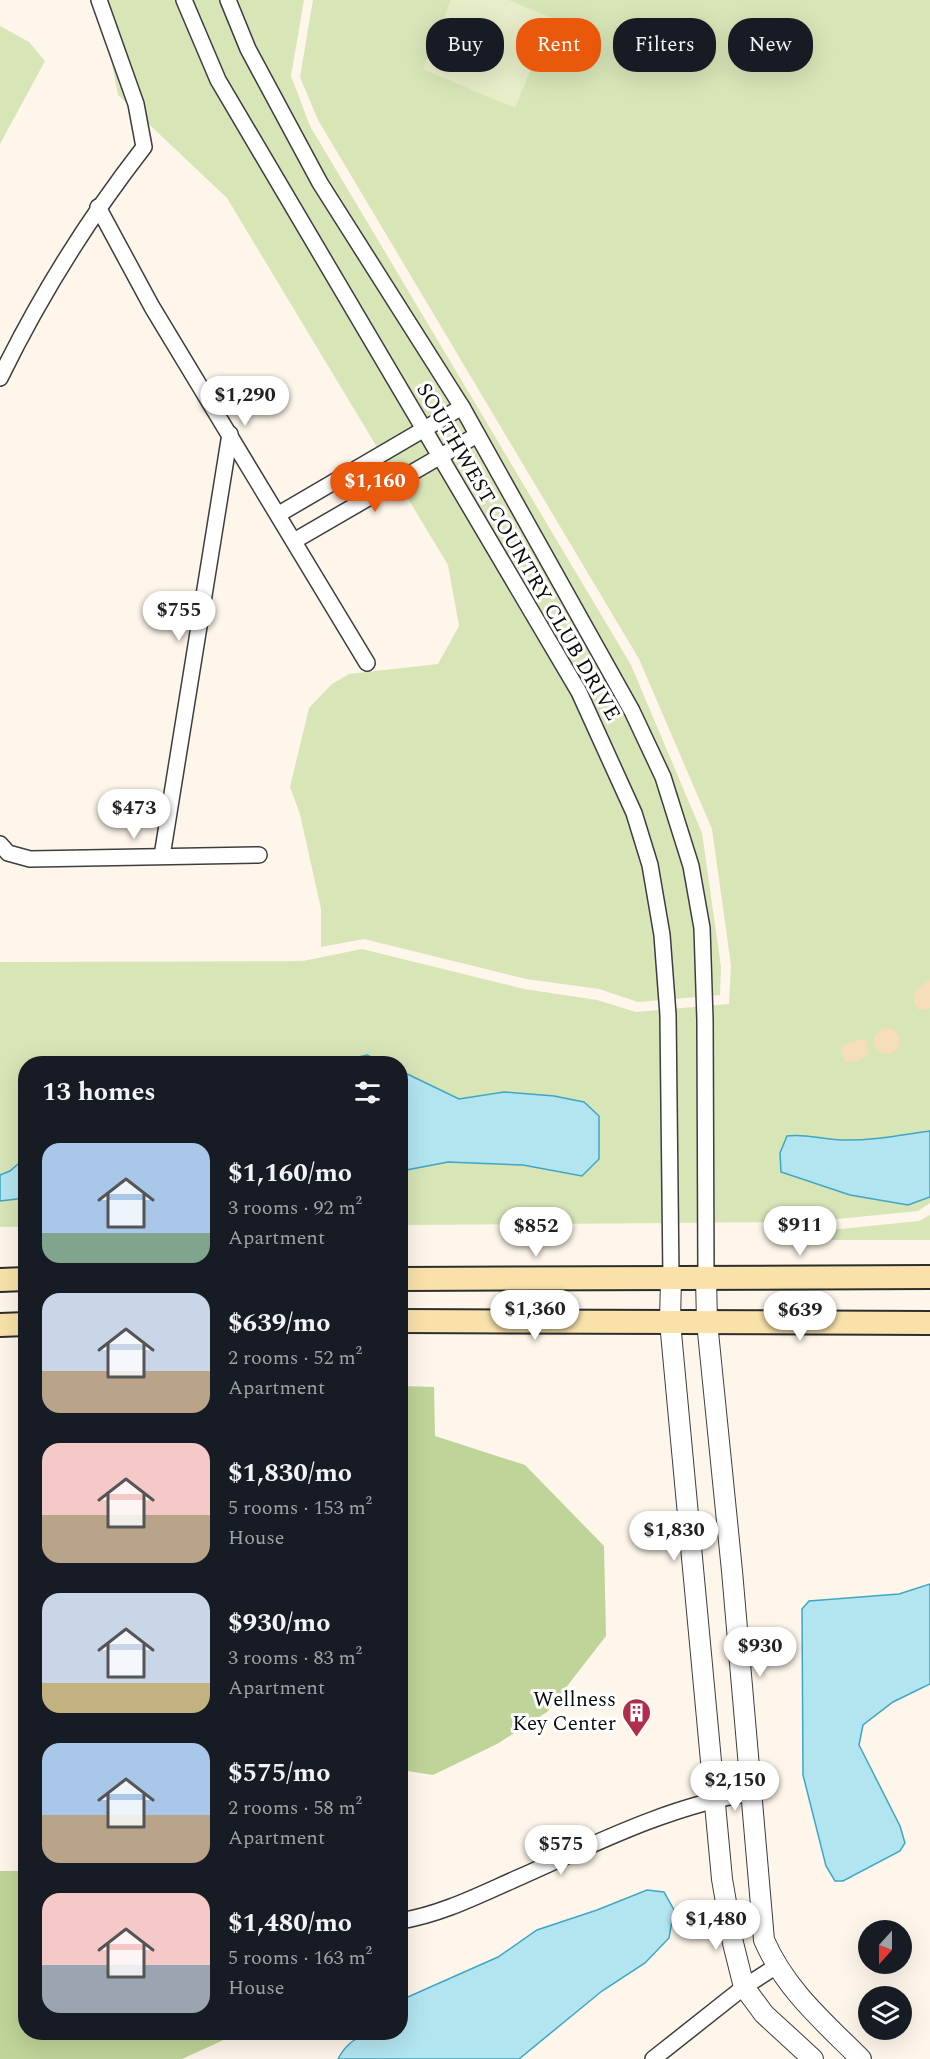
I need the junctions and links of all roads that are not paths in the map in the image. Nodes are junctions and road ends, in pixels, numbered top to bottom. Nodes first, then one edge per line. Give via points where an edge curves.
1 (99, 0) edge
2 (184, 0) edge
3 (228, 0) edge
4 (98, 207) junction
5 (0, 378) edge
6 (462, 407) junction
7 (423, 429) junction
8 (230, 434) junction
9 (477, 435) junction
10 (439, 457) junction
11 (279, 514) junction
12 (294, 541) junction
13 (367, 663) dead end
14 (0, 844) edge
15 (259, 855) dead end
16 (162, 856) junction
17 (930, 1277) edge
18 (671, 1278) junction
19 (706, 1278) junction
20 (408, 1279) edge
21 (0, 1280) edge
22 (18, 1280) edge
23 (408, 1321) edge
24 (670, 1322) junction
25 (707, 1322) junction
26 (930, 1323) edge
27 (18, 1324) edge
28 (0, 1325) edge
29 (751, 1793) junction
30 (714, 1799) junction
31 (408, 1920) edge
32 (775, 1966) junction
33 (744, 1987) junction
34 (653, 2059) edge
35 (813, 2059) edge
36 (861, 2059) edge

1 - 4 street via 136,104 144,147
2 - 7 street, SOUTHWEST COUNTRY CLUB DRIVE via 218,80
3 - 6 street, SOUTHWEST COUNTRY CLUB DRIVE via 248,49 320,183
4 - 5 street via 28,321
4 - 8 street via 152,307
6 - 7 street
6 - 9 street, SOUTHWEST COUNTRY CLUB DRIVE
7 - 10 street, SOUTHWEST COUNTRY CLUB DRIVE
7 - 11 street
8 - 11 street
8 - 16 street
9 - 10 street
9 - 19 street, SOUTHWEST COUNTRY CLUB DRIVE via 632,711 663,777 691,866 702,928
10 - 12 street
10 - 18 street, SOUTHWEST COUNTRY CLUB DRIVE via 579,692 634,813 650,865 662,935 668,1015
11 - 12 street
12 - 13 street
14 - 16 street via 8,853 30,859
15 - 16 street
17 - 19 main road
18 - 19 main road
18 - 20 main road
18 - 24 street
19 - 25 street
21 - 22 main road
23 - 24 main road
24 - 25 main road
24 - 30 street
25 - 26 main road
25 - 29 street
27 - 28 main road
29 - 30 street
29 - 32 street via 764,1940
30 - 31 street via 606,1838 461,1903
30 - 33 street via 722,1879
32 - 33 street
32 - 36 street
33 - 34 street
33 - 35 street via 765,2014

